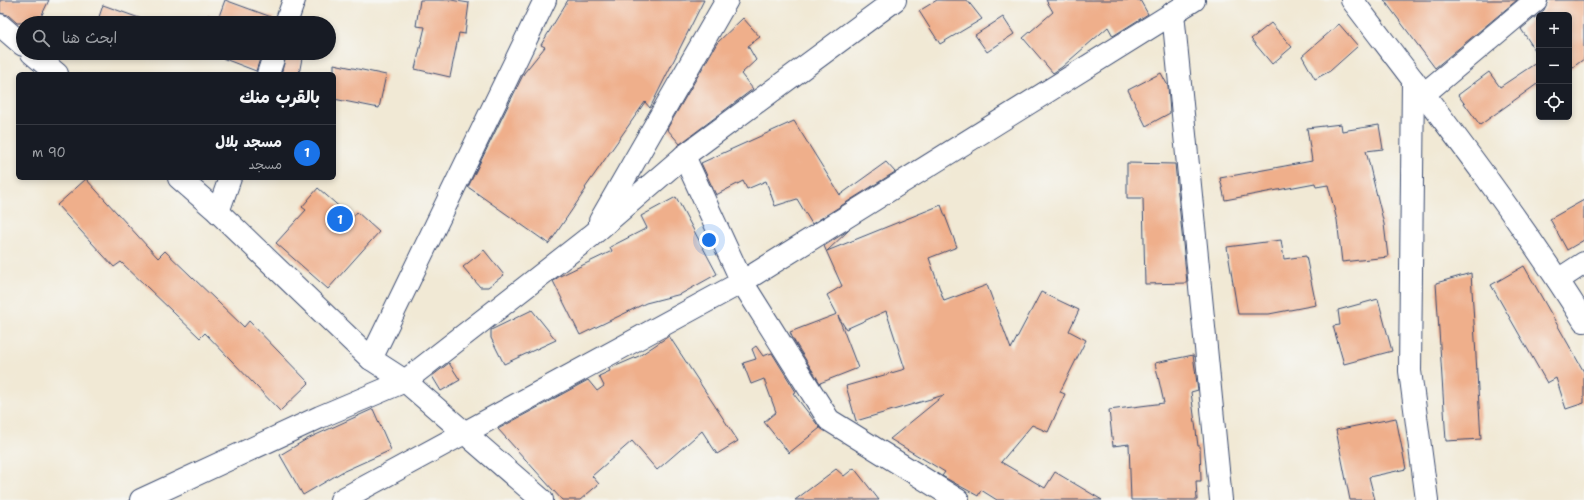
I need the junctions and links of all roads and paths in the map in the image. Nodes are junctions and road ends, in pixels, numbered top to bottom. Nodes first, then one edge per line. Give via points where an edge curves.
1 (294, 0) edge
2 (727, 0) edge
3 (895, 0) edge
4 (1194, 0) edge
5 (1352, 0) edge
6 (1536, 0) edge
7 (540, 1) edge
8 (1173, 13) junction
9 (288, 16) edge
10 (0, 25) edge
11 (16, 39) edge
12 (40, 60) edge
13 (273, 60) edge
14 (55, 72) edge
15 (269, 72) edge
16 (1419, 87) junction
17 (684, 156) junction
18 (181, 180) edge
19 (229, 180) edge
20 (218, 212) junction
21 (591, 236) junction
22 (1584, 263) edge
23 (1558, 280) junction
24 (742, 282) junction
25 (1584, 321) edge
26 (371, 359) junction
27 (405, 381) junction
28 (466, 433) junction
29 (141, 500) edge
30 (341, 500) edge
31 (542, 500) edge
32 (958, 500) edge
33 (1221, 500) edge
34 (1427, 500) edge

1 - 9 street
2 - 21 street
3 - 17 street
4 - 8 street
5 - 16 street
6 - 16 street
7 - 26 street
8 - 24 street
8 - 33 street
10 - 11 street
12 - 14 street
13 - 15 street
16 - 23 street
16 - 34 street via 1410,371
17 - 21 street
17 - 24 street
18 - 20 street
19 - 20 street
20 - 26 street
21 - 27 street
22 - 23 street
23 - 25 street
24 - 28 street
24 - 32 street via 828,420
26 - 27 street
27 - 28 street
27 - 29 street via 320,417
28 - 30 street
28 - 31 street

